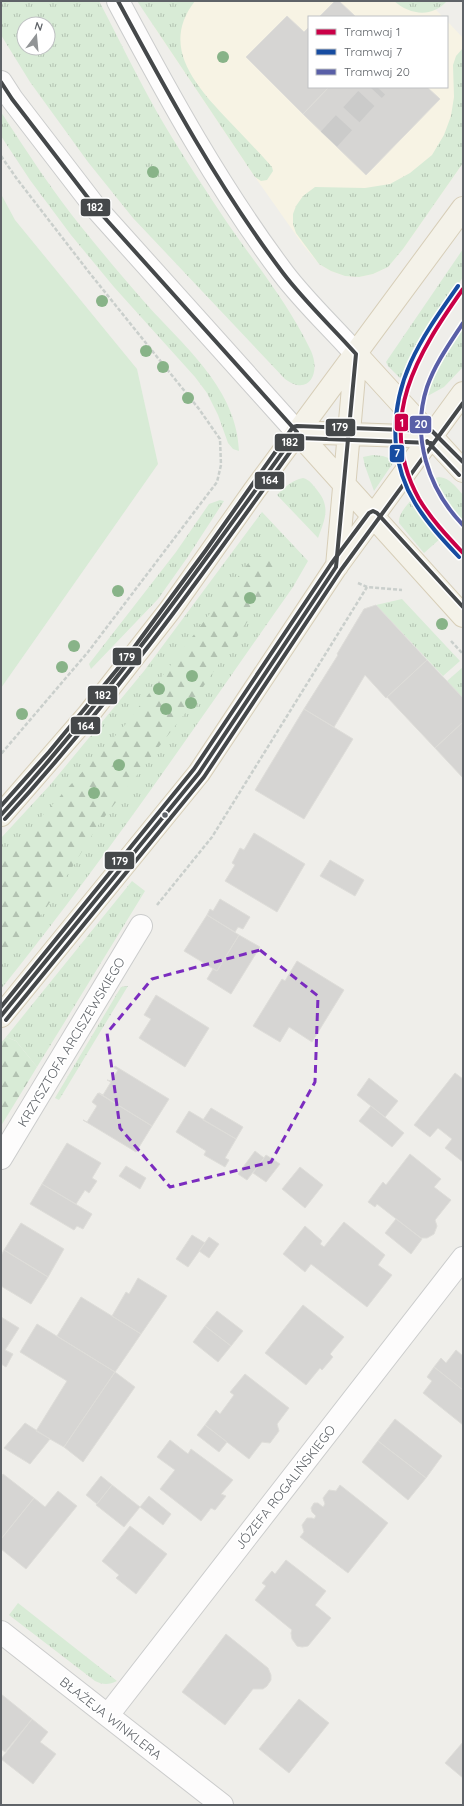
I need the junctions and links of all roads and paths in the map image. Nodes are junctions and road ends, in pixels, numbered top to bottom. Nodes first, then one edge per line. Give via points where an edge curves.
1 (118, 1) edge
2 (1, 82) edge
3 (1, 156) edge
4 (463, 208) edge
5 (356, 354) junction
6 (463, 393) edge
7 (297, 432) junction
8 (349, 434) junction
9 (432, 437) junction
10 (463, 471) edge
11 (344, 485) junction
12 (373, 517) junction
13 (336, 567) junction
14 (356, 582) dead end
15 (367, 587) junction
16 (404, 590) dead end
17 (463, 616) edge
18 (447, 637) dead end
19 (463, 654) edge
20 (1, 754) edge
21 (1, 815) edge
22 (140, 926) joint
23 (1, 1016) edge
24 (1, 1158) edge
25 (463, 1258) edge
26 (1, 1632) edge
27 (108, 1715) junction
28 (222, 1805) edge

1 - 5 street via 168,95 223,188 284,275
2 - 7 street via 95,207
3 - 20 path via 88,271 199,409 220,439 221,465 217,482 98,640
4 - 5 main road
5 - 7 main road
5 - 8 main road
5 - 9 main road
6 - 9 main road
7 - 8 main road
7 - 11 main road
7 - 21 main road via 197,574 126,668
8 - 9 main road
8 - 11 main road
9 - 10 main road
9 - 12 main road
11 - 12 main road
11 - 13 main road
12 - 13 main road
12 - 17 main road
13 - 23 main road via 199,773
14 - 15 path
15 - 16 path
15 - 22 path via 212,837
18 - 19 path
22 - 24 street, KRZYSZTOFA ARCISZEWSKIEGO
25 - 27 street, JÓZEFA ROGALIŃSKIEGO
26 - 27 street, BŁAŻEJA WINKLERA
27 - 28 street, BŁAŻEJA WINKLERA

